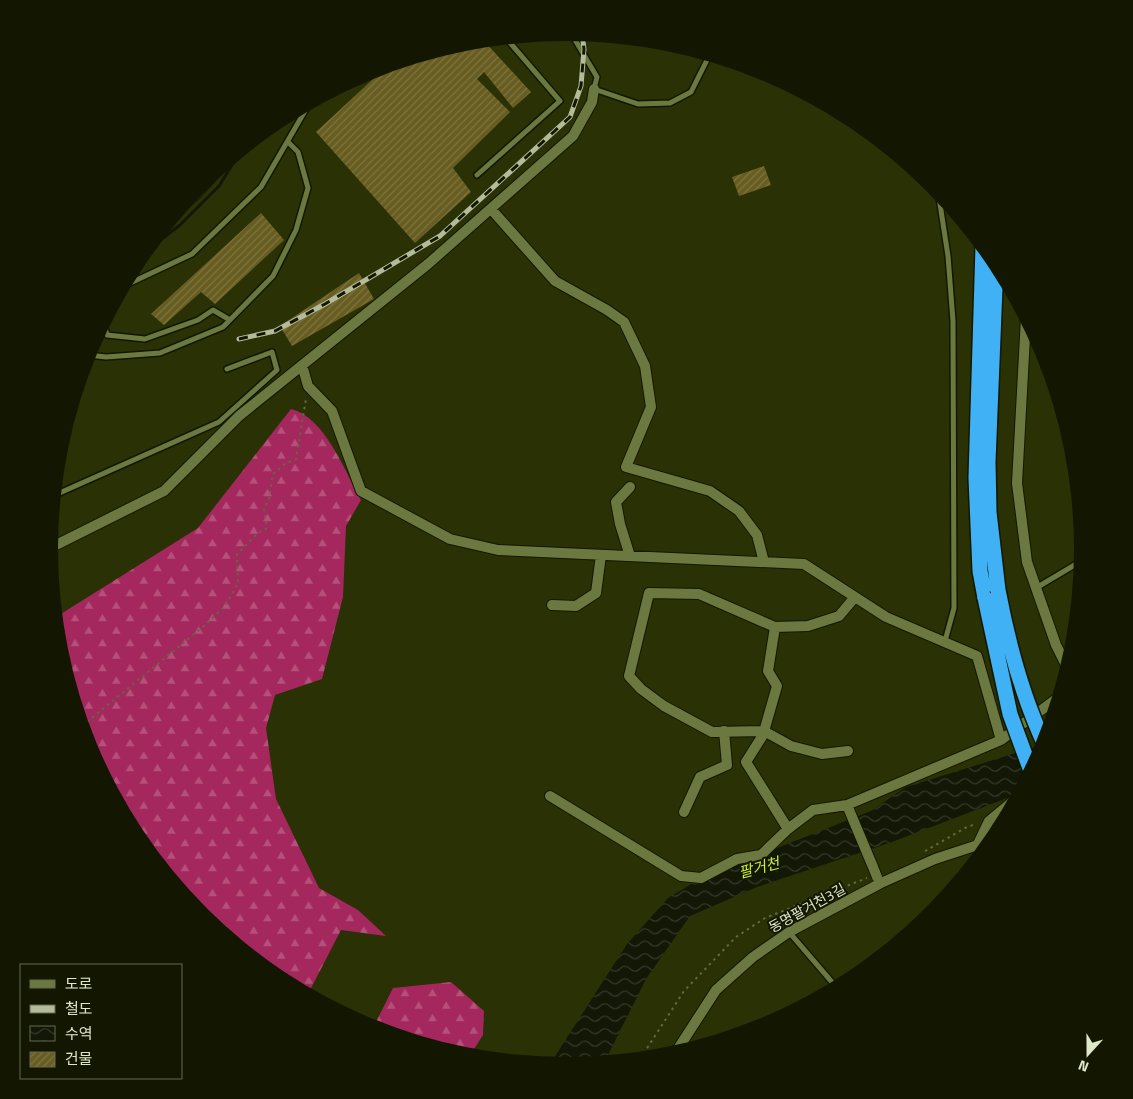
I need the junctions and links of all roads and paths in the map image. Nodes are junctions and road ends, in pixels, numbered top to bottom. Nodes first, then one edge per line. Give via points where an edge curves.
1 (576, 41) edge
2 (512, 45) edge
3 (706, 61) edge
4 (594, 89) junction
5 (303, 115) edge
6 (288, 142) junction
7 (477, 175) dead end
8 (940, 205) edge
9 (491, 208) junction
10 (983, 258) edge
11 (995, 277) edge
12 (135, 281) edge
13 (230, 320) junction
14 (1025, 332) edge
15 (106, 335) edge
16 (97, 356) edge
17 (302, 364) junction
18 (227, 369) dead end
19 (308, 386) junction
20 (630, 487) dead end
21 (62, 492) edge
22 (58, 544) edge
23 (601, 555) junction
24 (630, 556) junction
25 (764, 562) junction
26 (1075, 565) edge
27 (1036, 588) junction
28 (856, 597) junction
29 (552, 605) dead end
30 (775, 627) junction
31 (945, 641) junction
32 (1063, 658) edge
33 (1051, 703) edge
34 (88, 721) edge
35 (724, 731) junction
36 (764, 732) junction
37 (1040, 734) edge
38 (1001, 740) junction
39 (848, 750) dead end
40 (1028, 762) edge
41 (550, 796) dead end
42 (847, 805) junction
43 (1004, 808) edge
44 (684, 812) dead end
45 (788, 829) junction
46 (980, 845) edge
47 (976, 846) junction
48 (879, 880) junction
49 (789, 932) junction
50 (832, 983) edge
51 (681, 1044) edge

1 - 4 lane via 597,77
2 - 7 lane via 560,101
3 - 4 lane via 691,92 670,103 638,104
4 - 9 street via 592,102 573,136
5 - 6 lane
6 - 12 lane via 261,187 192,254
6 - 13 lane via 298,152 308,188 296,230 273,276
8 - 31 lane via 953,321 954,608
9 - 17 street via 428,264
9 - 25 street via 555,281 624,322 645,366 650,407 626,468 710,491 738,511 757,536
10 - 40 highway, bridge via 976,478 980,571 1010,714
11 - 37 highway, bridge via 988,462 990,520 1003,617
13 - 15 lane via 213,310 198,320 145,339
13 - 16 lane via 160,353
14 - 27 street via 1017,483 1027,562
17 - 19 street
17 - 22 street via 239,416 164,491
18 - 21 lane via 272,352 277,370 219,422
19 - 23 street via 332,411 361,490 450,540 498,550
19 - 34 path via 296,459 273,474 264,510 266,528 237,554 238,583 225,606
20 - 24 street via 616,502
23 - 24 street
23 - 29 street via 596,593 576,606
24 - 25 street
25 - 28 street via 804,564
26 - 27 lane
27 - 32 street
28 - 30 street via 839,616 808,626
28 - 31 street via 886,617
30 - 35 street via 699,594 650,593 629,676 664,706 712,732
30 - 36 street via 768,671 777,686
31 - 38 street via 977,656
33 - 38 street
35 - 36 street
35 - 44 street via 727,765 700,777
36 - 39 street via 791,746 822,754
36 - 45 street via 746,762
38 - 42 street
41 - 45 street via 681,876 701,878 737,859 761,855
42 - 45 street via 813,810
42 - 48 street, bridge
43 - 47 street via 989,821
46 - 47 street, 동명팔거천3길
47 - 48 street, 동명팔거천3길
48 - 49 street, 동명팔거천3길 via 868,890
49 - 50 lane
49 - 51 street, 동명팔거천3길 via 753,957 716,990

